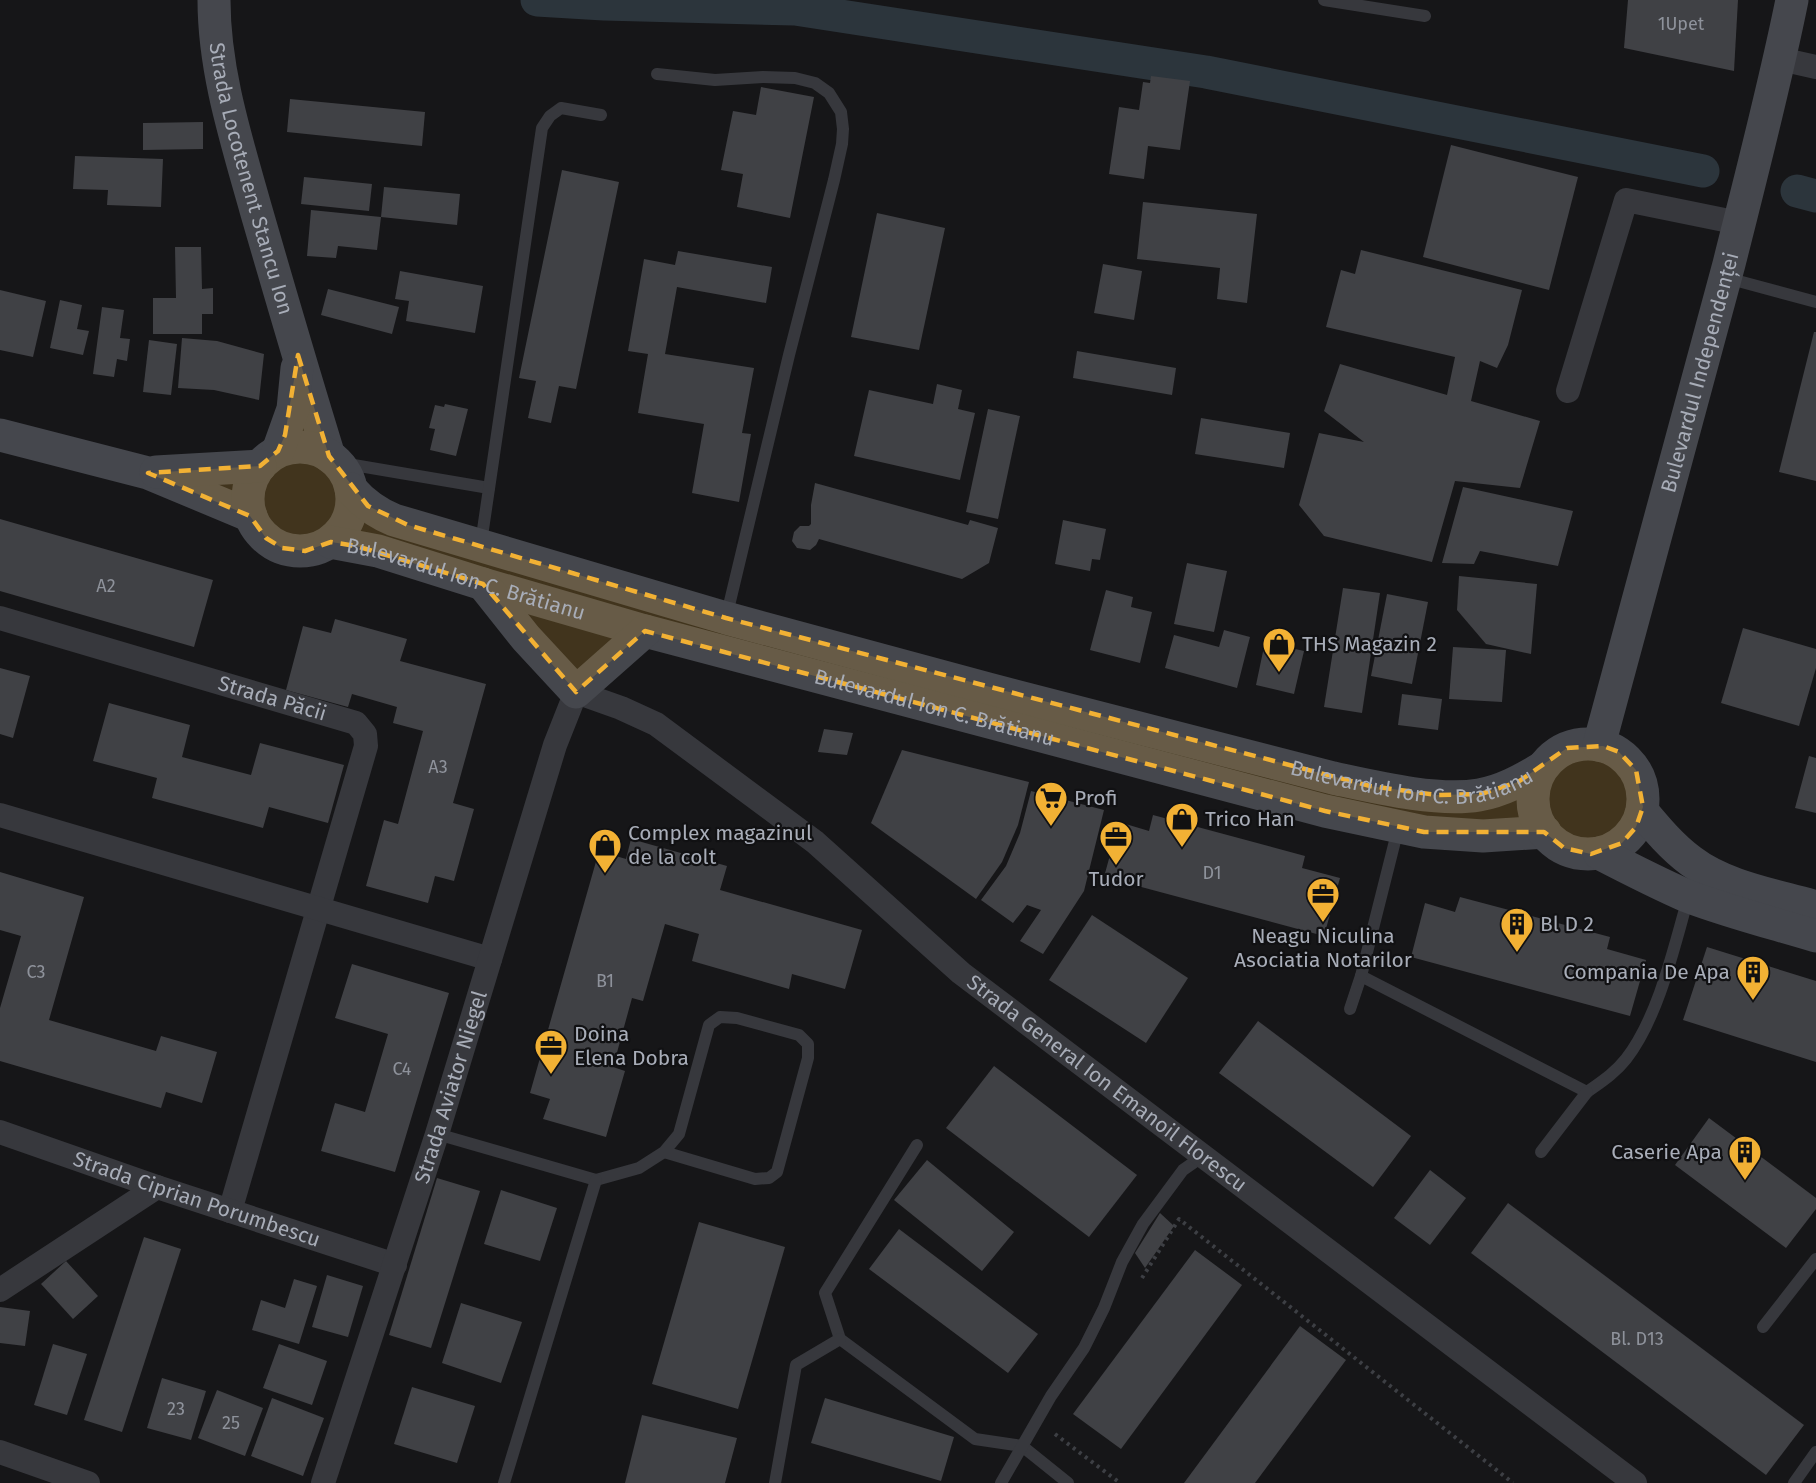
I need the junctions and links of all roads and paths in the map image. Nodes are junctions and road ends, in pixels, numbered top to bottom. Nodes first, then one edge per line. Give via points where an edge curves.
1 (214, 0) edge
2 (1324, 0) edge
3 (1792, 0) edge
4 (1425, 16) dead end
5 (1780, 59) junction
6 (1816, 67) edge
7 (657, 74) dead end
8 (601, 115) dead end
9 (1739, 223) junction
10 (1725, 278) junction
11 (1816, 302) edge
12 (297, 355) junction
13 (1568, 391) dead end
14 (0, 435) edge
15 (269, 459) junction
16 (339, 469) junction
17 (148, 473) junction
18 (489, 488) junction
19 (251, 516) junction
20 (330, 542) junction
21 (480, 546) junction
22 (483, 584) junction
23 (0, 618) edge
24 (726, 618) junction
25 (645, 631) junction
26 (576, 692) junction
27 (1599, 745) junction
28 (1542, 768) junction
29 (1642, 812) junction
30 (0, 815) edge
31 (1398, 827) junction
32 (1545, 832) junction
33 (1599, 853) junction
34 (1688, 896) junction
35 (1816, 907) edge
36 (319, 910) junction
37 (1816, 936) edge
38 (490, 959) junction
39 (1361, 976) junction
40 (1350, 1009) dead end
41 (1587, 1092) junction
42 (0, 1132) edge
43 (437, 1134) junction
44 (917, 1145) dead end
45 (664, 1152) junction
46 (1541, 1152) dead end
47 (1203, 1156) junction
48 (596, 1180) junction
49 (157, 1187) junction
50 (230, 1211) junction
51 (1179, 1219) dead end
52 (1816, 1259) edge
53 (395, 1265) junction
54 (0, 1290) edge
55 (1763, 1327) dead end
56 (840, 1340) junction
57 (1022, 1446) junction
58 (0, 1452) edge
59 (1816, 1452) edge
60 (88, 1483) edge
61 (323, 1483) edge
62 (504, 1483) edge
63 (775, 1483) edge
64 (1001, 1483) edge
65 (1068, 1483) edge
66 (1513, 1483) edge
67 (1635, 1483) edge
68 (1794, 1483) edge

1 - 12 main road, Strada Locotenent Stancu Ion via 218,58 231,118
2 - 4 lane
3 - 5 main road, Bulevardul Independenței
5 - 6 street
5 - 9 main road, Bulevardul Independenței
7 - 24 lane via 715,80 795,78 830,93 841,112 842,144
8 - 18 lane via 561,108 549,116 542,128
9 - 10 main road, Bulevardul Independenței
9 - 13 street via 1626,200
10 - 11 lane
10 - 27 main road, Bulevardul Independenței
12 - 15 main road, Strada Locotenent Stancu Ion via 293,409
12 - 16 main road, Strada Locotenent Stancu Ion
14 - 17 main road
15 - 16 main road via 293,447 305,447 314,449
15 - 17 main road
15 - 19 main road via 253,477 248,490
16 - 18 lane
16 - 20 main road via 351,509 342,530
16 - 21 main road, Bulevardul Ion C. Brătianu via 368,506 380,514
17 - 19 main road
18 - 21 lane
19 - 20 main road via 260,533 282,548 305,551
20 - 22 main road, Bulevardul Ion C. Brătianu via 378,551
21 - 24 main road, Bulevardul Ion C. Brătianu
22 - 25 main road, Bulevardul Ion C. Brătianu
22 - 26 main road
23 - 36 street, Strada Păcii via 356,723 365,734 366,746
24 - 28 main road, Bulevardul Ion C. Brătianu via 1371,786 1459,797 1498,790
25 - 26 main road
25 - 31 main road, Bulevardul Ion C. Brătianu via 1325,812
26 - 38 street, Strada Aviator Niegel via 555,745
26 - 47 street, Strada General Ion Emanoil Florescu via 656,724 815,842 961,973
27 - 28 main road via 1567,748
27 - 29 main road via 1629,760 1643,791
28 - 32 main road via 1533,798 1535,814
29 - 33 main road via 1634,831 1622,843
29 - 35 main road via 1674,847 1706,870 1729,882
30 - 36 street
31 - 32 main road, Bulevardul Ion C. Brătianu via 1483,836
31 - 39 lane
32 - 33 main road via 1556,844 1571,851
33 - 34 main road
34 - 37 main road
34 - 41 lane via 1646,1027 1626,1059
36 - 38 street
36 - 50 street
38 - 43 street, Strada Aviator Niegel
39 - 40 lane
39 - 41 lane
41 - 46 lane
42 - 49 street, Strada Ciprian Porumbescu
43 - 48 lane
43 - 53 street, Strada Aviator Niegel
44 - 56 lane via 825,1293
45 - 45 lane via 679,1134 709,1025 720,1017 736,1018 799,1035 808,1044 808,1058 777,1172 769,1178 755,1179
45 - 48 lane via 639,1168
47 - 57 lane via 1184,1170 1143,1224 1084,1348
47 - 67 street, Strada General Ion Emanoil Florescu
48 - 62 lane
49 - 50 street, Strada Ciprian Porumbescu
49 - 54 street
50 - 53 street, Strada Ciprian Porumbescu
51 - 66 path
52 - 55 lane
53 - 61 street, Strada Aviator Niegel
56 - 57 lane via 975,1439
56 - 63 lane via 796,1365
57 - 64 lane
57 - 65 lane
58 - 60 street
59 - 68 lane

